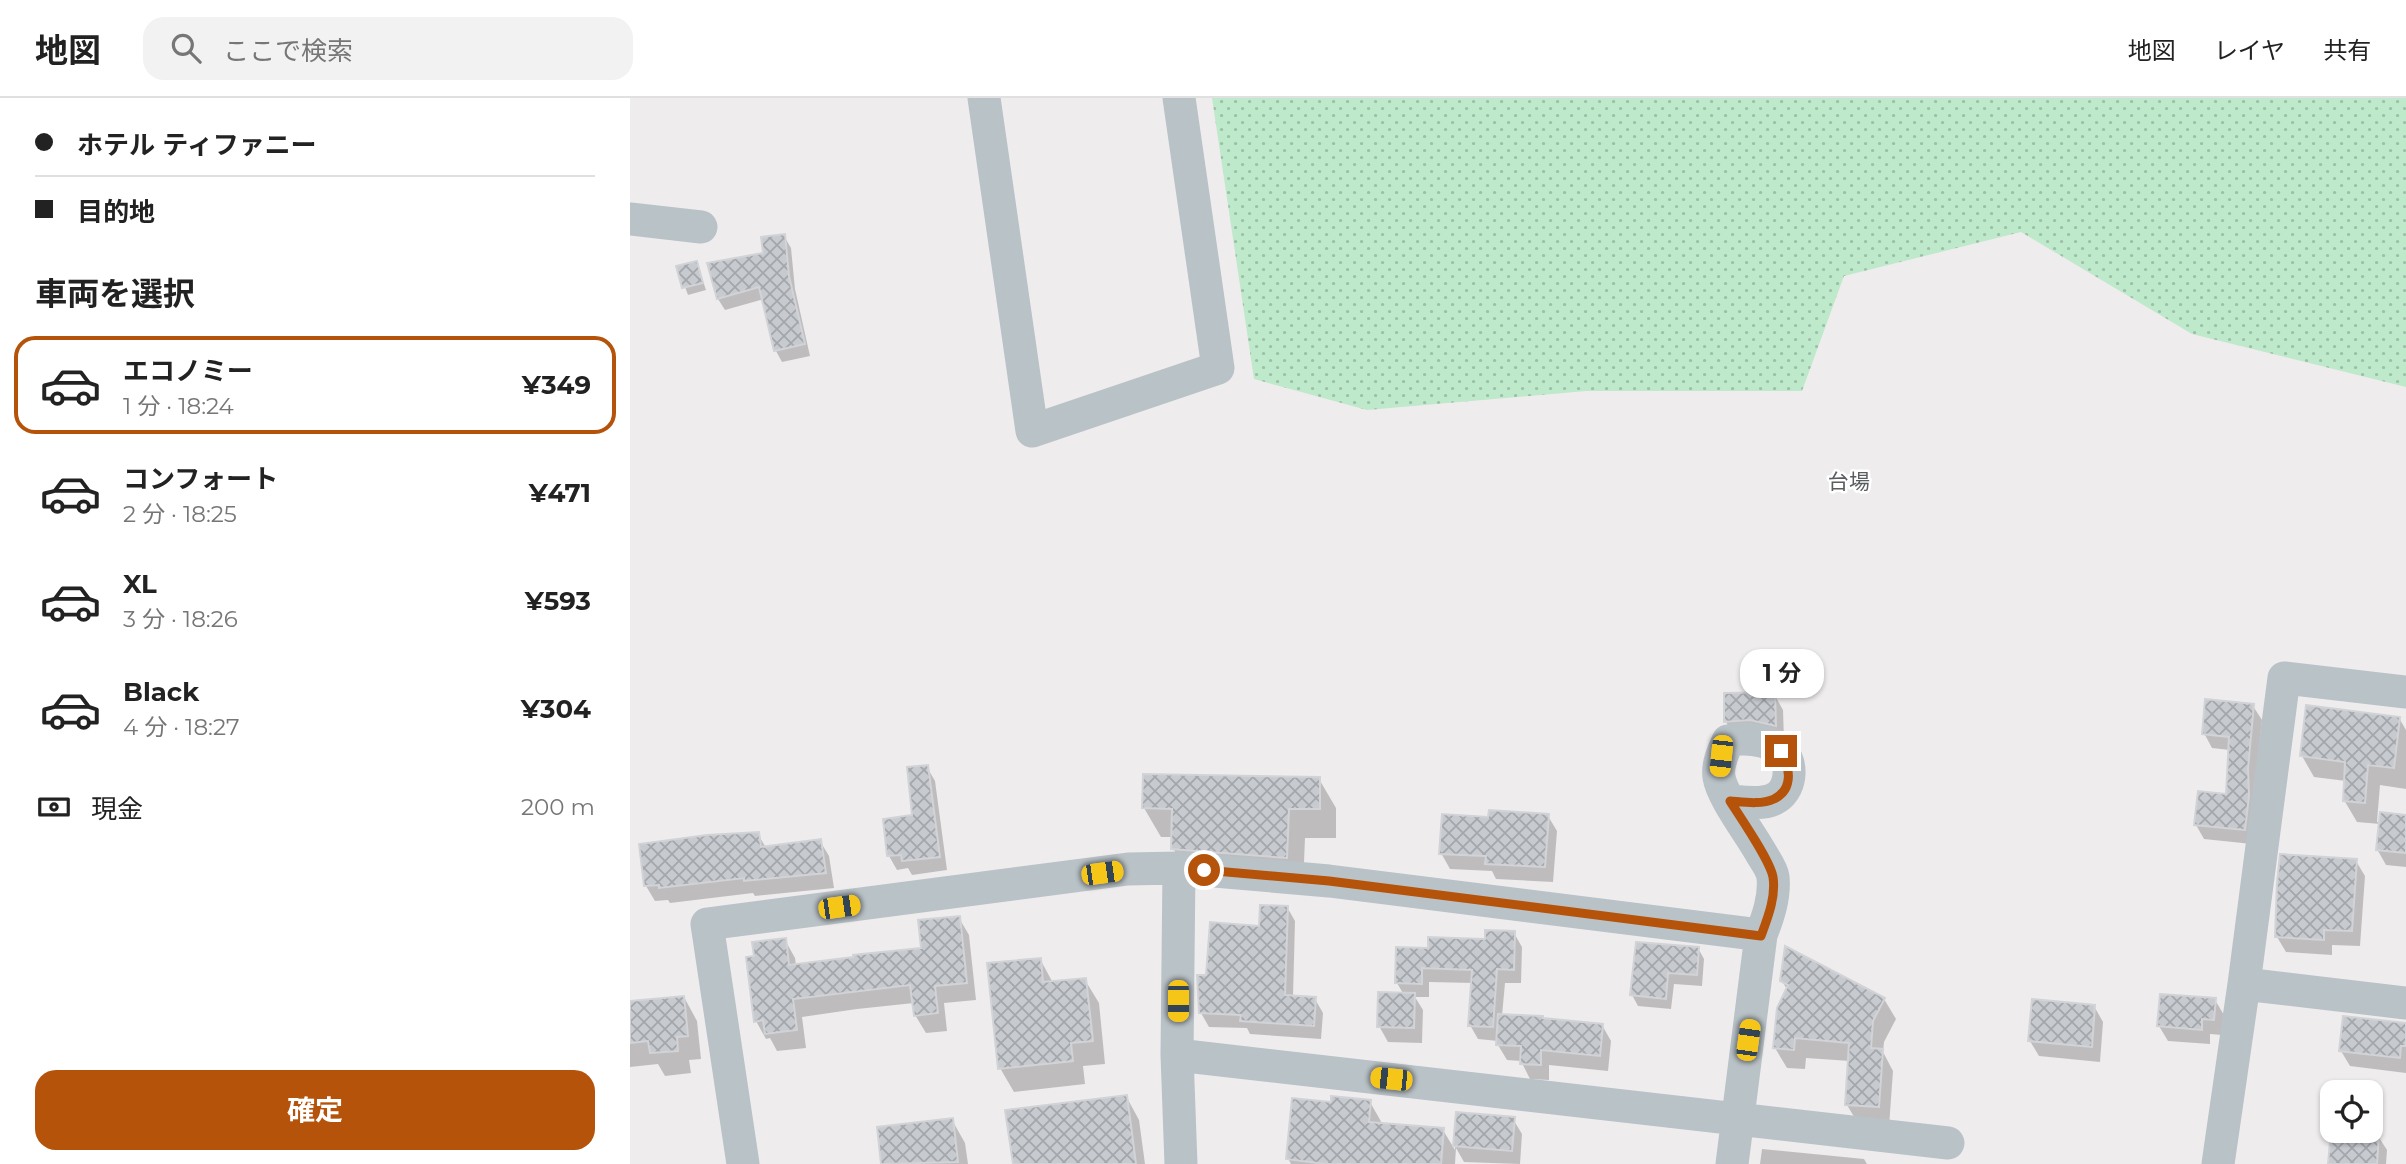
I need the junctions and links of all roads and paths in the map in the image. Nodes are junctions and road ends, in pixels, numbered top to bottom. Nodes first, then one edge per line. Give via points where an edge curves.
1 (984, 98) edge
2 (1180, 98) edge
3 (630, 219) edge
4 (701, 227) dead end
5 (2406, 692) edge
6 (1730, 801) dead end
7 (1179, 868) junction
8 (1761, 936) junction
9 (2244, 984) junction
10 (2406, 1003) edge
11 (1177, 1055) junction
12 (1738, 1118) junction
13 (1948, 1143) dead end
14 (743, 1164) edge
15 (1181, 1164) edge
16 (1732, 1164) edge
17 (2218, 1164) edge

1 - 2 street via 1032,431 1218,368
3 - 4 street
5 - 9 street via 2284,678
6 - 8 street via 1773,875 1772,904
7 - 8 street via 1329,881
7 - 11 street
7 - 14 street via 1128,869 707,925
8 - 12 street
9 - 10 street
9 - 17 street
11 - 12 street
11 - 15 street
12 - 13 street
12 - 16 street

